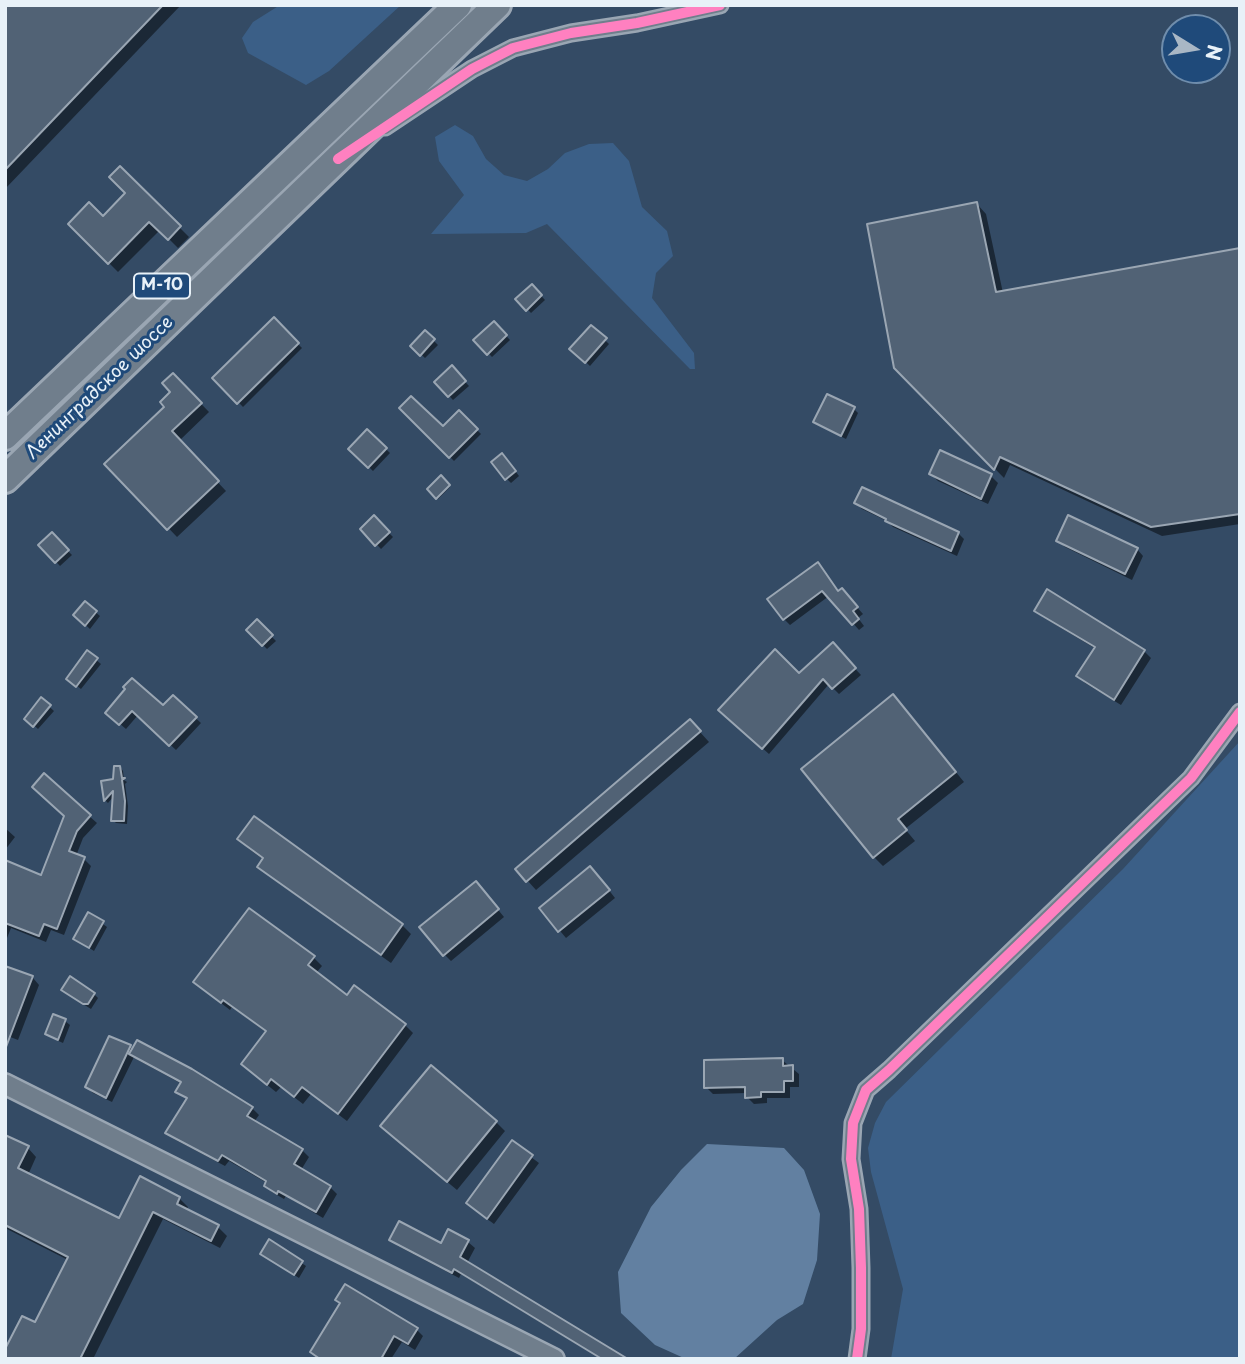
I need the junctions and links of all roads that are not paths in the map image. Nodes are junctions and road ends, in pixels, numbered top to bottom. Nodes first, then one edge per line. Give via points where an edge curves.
1 (458, 5) edge
2 (497, 5) edge
3 (720, 5) edge
4 (338, 159) junction
5 (5, 436) edge
6 (5, 479) edge
7 (1240, 712) edge
8 (5, 1084) edge
9 (554, 1359) edge
10 (857, 1359) edge

1 - 5 highway, Ленинградское шоссе / М-10
2 - 4 highway, Ленинградское шоссе / М-10
3 - 4 street via 513,48 471,69
4 - 6 highway, Ленинградское шоссе / М-10
7 - 10 street via 1191,778 866,1090 853,1124 851,1159 861,1256
8 - 9 main road

